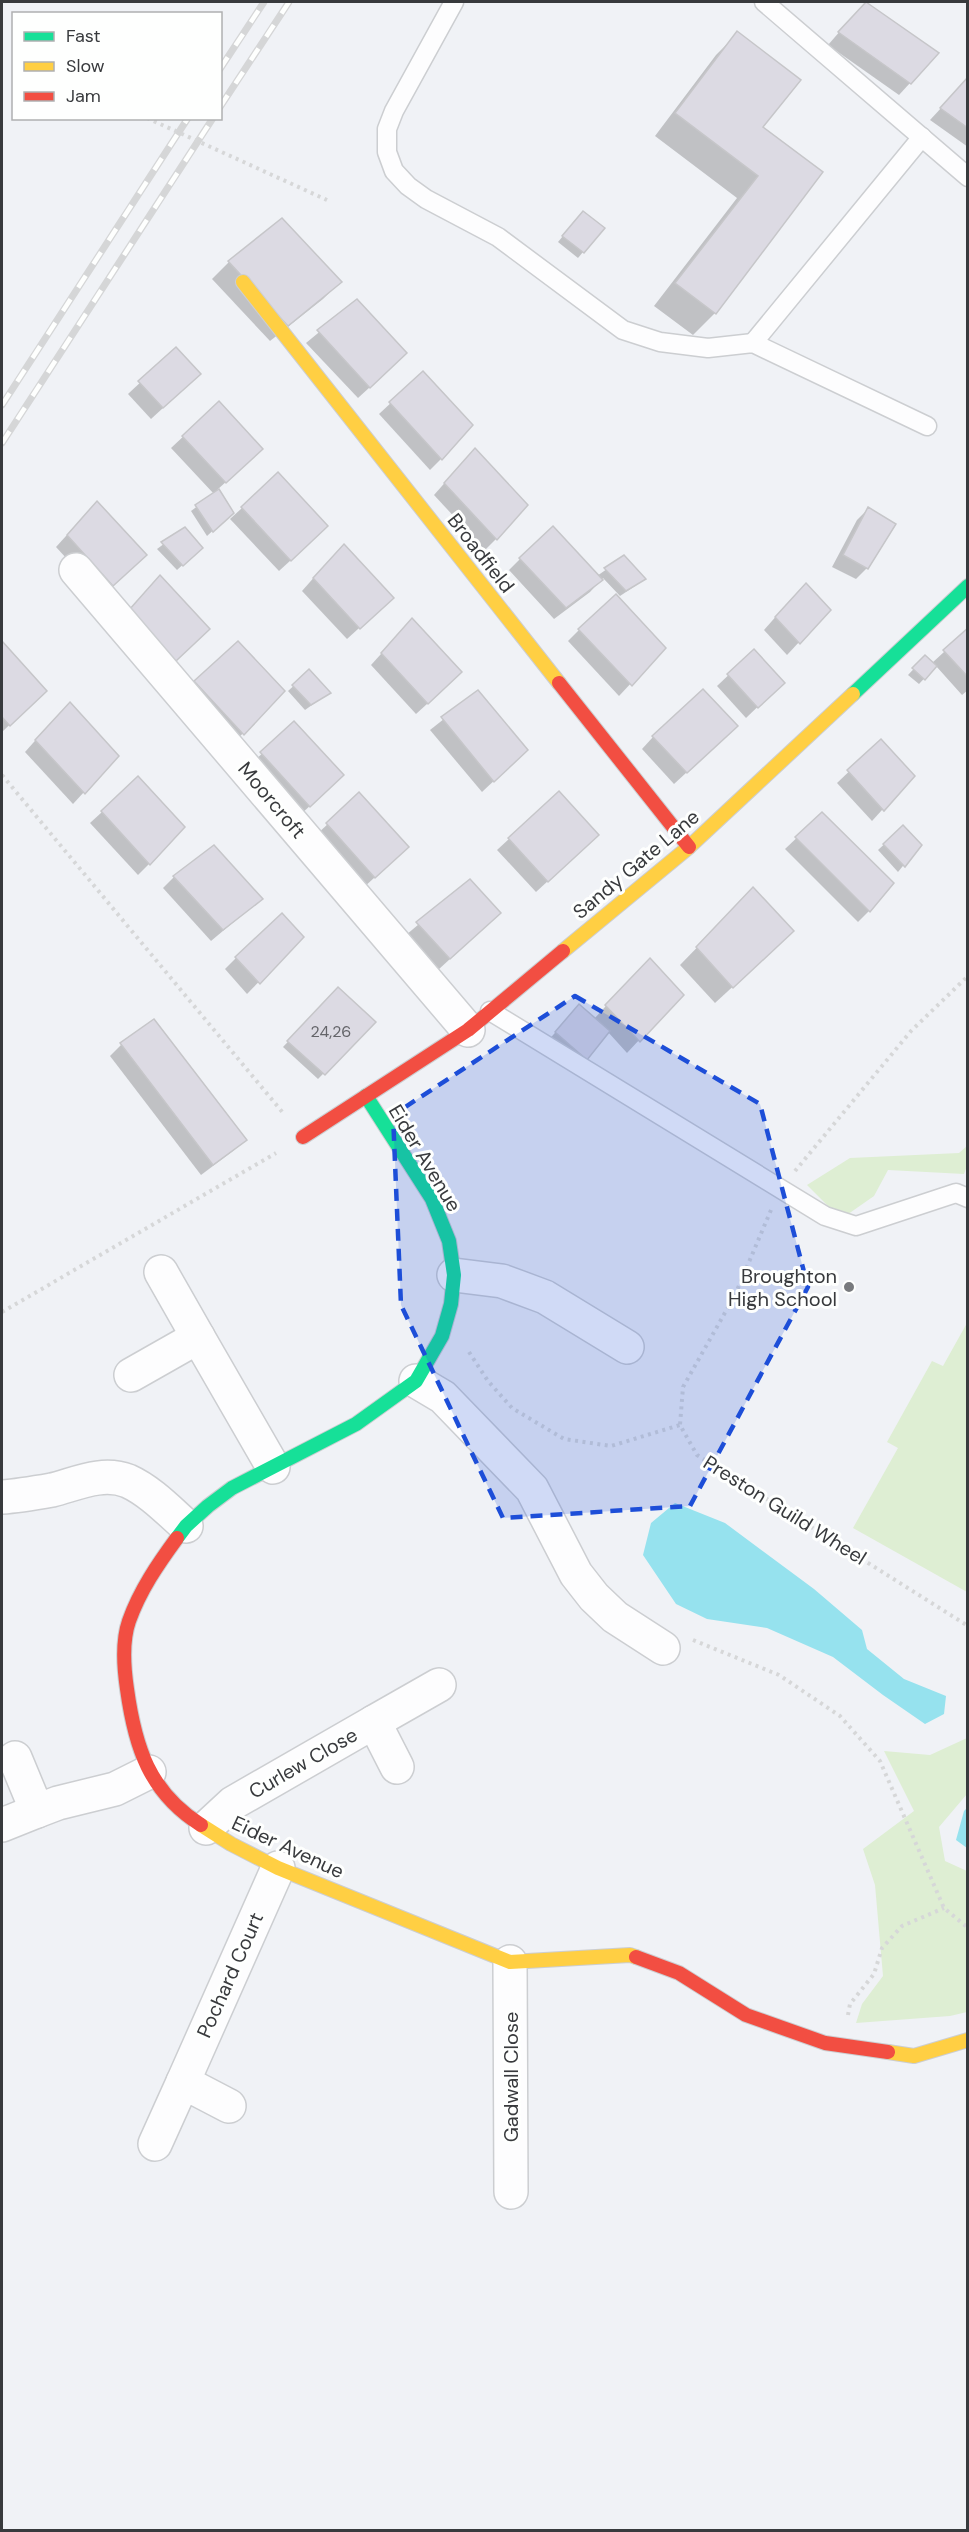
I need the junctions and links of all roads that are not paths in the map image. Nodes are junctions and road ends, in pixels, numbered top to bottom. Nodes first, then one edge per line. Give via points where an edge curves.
1 (454, 2) edge
2 (764, 2) edge
3 (922, 137) junction
4 (968, 177) edge
5 (243, 282) dead end
6 (753, 343) junction
7 (927, 426) dead end
8 (76, 570) dead end
9 (968, 586) edge
10 (689, 847) junction
11 (479, 1020) junction
12 (366, 1096) junction
13 (303, 1137) road end
14 (968, 1198) edge
15 (161, 1272) dead end
16 (454, 1275) junction
17 (198, 1337) junction
18 (627, 1347) dead end
19 (131, 1375) dead end
20 (416, 1381) junction
21 (273, 1467) junction
22 (2, 1497) edge
23 (186, 1526) junction
24 (663, 1648) road end
25 (439, 1685) dead end
26 (374, 1722) junction
27 (15, 1758) dead end
28 (396, 1767) dead end
29 (149, 1772) junction
30 (37, 1811) junction
31 (2, 1825) edge
32 (206, 1828) junction
33 (278, 1868) junction
34 (510, 1962) junction
35 (968, 2040) edge
36 (183, 2082) junction
37 (229, 2106) dead end
38 (155, 2144) dead end
39 (511, 2192) dead end

1 - 6 lane via 387,129 387,152 394,171 426,199 498,237 623,330 660,342 708,348
2 - 3 lane
3 - 4 lane
3 - 6 lane
5 - 10 street, Broadfield
6 - 7 lane
8 - 11 street, Moorcroft
9 - 10 street, Sandy Gate Lane
10 - 11 street, Sandy Gate Lane
11 - 12 street, Sandy Gate Lane
11 - 14 lane via 825,1216 856,1226 956,1193
12 - 13 street, Sandy Gate Lane
12 - 16 street, Eider Avenue via 432,1199 449,1241
15 - 17 street
16 - 18 street via 502,1281 545,1297
16 - 20 street, Eider Avenue via 442,1336
17 - 19 street
17 - 21 street
20 - 21 street, Eider Avenue via 356,1424
20 - 24 street via 443,1397 532,1489 576,1574 594,1597 615,1617
21 - 23 street, Eider Avenue via 232,1488
22 - 23 street via 94,1478 117,1478 140,1488
23 - 29 street, Eider Avenue via 152,1571 128,1623 124,1668 129,1705 139,1751
25 - 26 street, Curlew Close
26 - 28 street, Curlew Close
26 - 32 street, Curlew Close via 233,1803
27 - 30 street
29 - 30 street via 115,1789
29 - 32 street, Eider Avenue via 174,1804
30 - 31 street
32 - 33 street, Eider Avenue
33 - 34 street, Eider Avenue
33 - 36 street, Pochard Court
34 - 35 street, Eider Avenue via 630,1955 679,1973 746,2015 825,2043 914,2056
34 - 39 street, Gadwall Close
36 - 37 street
36 - 38 street, Pochard Court

